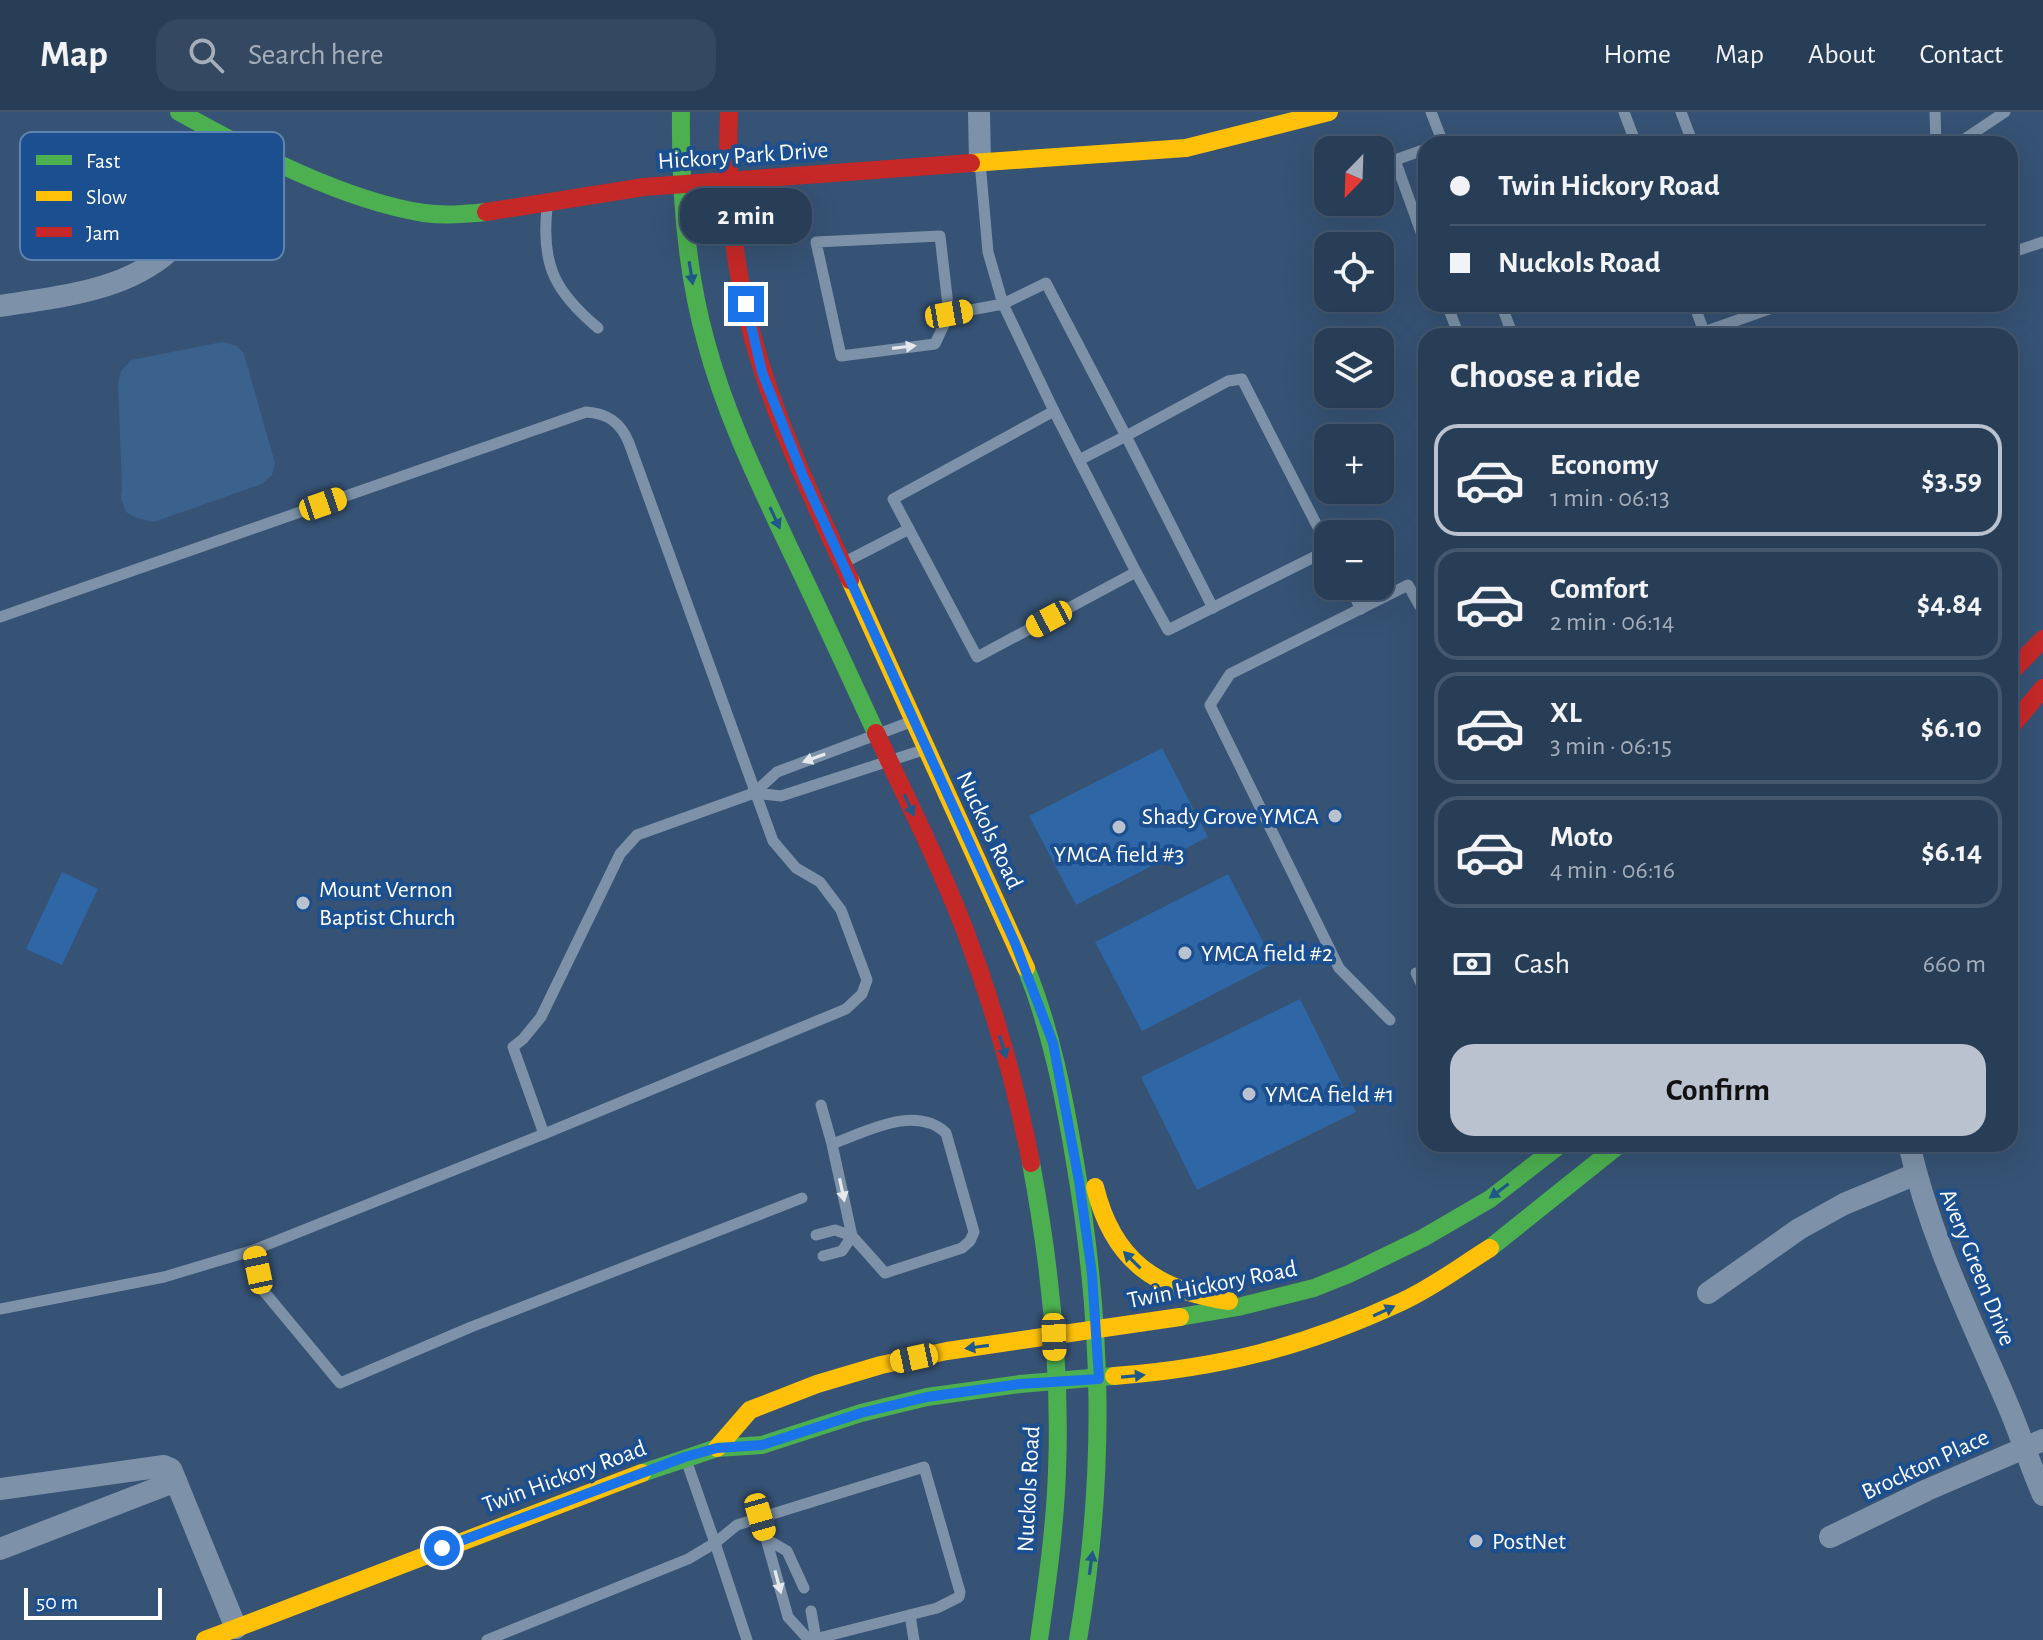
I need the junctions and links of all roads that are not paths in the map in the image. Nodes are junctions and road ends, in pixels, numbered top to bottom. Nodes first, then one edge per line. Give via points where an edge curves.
1 (179, 112) edge
2 (681, 112) edge
3 (729, 112) edge
4 (979, 112) edge
5 (1329, 112) edge
6 (1431, 112) edge
7 (1624, 112) edge
8 (1681, 112) edge
9 (1935, 112) edge
10 (2005, 112) edge
11 (215, 132) edge
12 (1439, 136) edge
13 (1633, 136) edge
14 (1690, 136) edge
15 (1936, 136) edge
16 (1969, 136) edge
17 (1418, 152) edge
18 (980, 162) junction
19 (284, 164) edge
20 (728, 179) junction
21 (682, 183) junction
22 (548, 204) junction
23 (1418, 224) edge
24 (2043, 242) edge
25 (2018, 250) edge
26 (158, 260) edge
27 (1003, 304) junction
28 (0, 306) edge
29 (1760, 312) edge
30 (949, 314) junction
31 (598, 328) dead end
32 (1715, 328) edge
33 (1054, 411) junction
34 (1126, 436) junction
35 (1079, 460) junction
36 (1314, 521) edge
37 (909, 529) junction
38 (1314, 556) edge
39 (842, 563) junction
40 (1136, 572) junction
41 (1356, 600) edge
42 (1418, 603) edge
43 (1213, 608) junction
44 (1361, 609) junction
45 (0, 617) edge
46 (2043, 639) edge
47 (2018, 665) edge
48 (2043, 688) edge
49 (2018, 718) edge
50 (914, 721) junction
51 (878, 735) junction
52 (927, 749) junction
53 (889, 762) junction
54 (754, 793) junction
55 (1416, 973) dead end
56 (1418, 977) edge
57 (1390, 1020) dead end
58 (1053, 1043) junction
59 (821, 1105) dead end
60 (544, 1134) junction
61 (832, 1144) junction
62 (1551, 1152) edge
63 (1610, 1152) edge
64 (1911, 1152) edge
65 (1916, 1174) junction
66 (802, 1198) dead end
67 (816, 1235) dead end
68 (852, 1236) junction
69 (254, 1250) junction
70 (823, 1256) dead end
71 (1708, 1293) dead end
72 (1283, 1298) junction
73 (0, 1309) edge
74 (1095, 1331) junction
75 (1054, 1337) junction
76 (1099, 1379) junction
77 (1056, 1382) junction
78 (2034, 1444) edge
79 (717, 1448) junction
80 (685, 1457) junction
81 (176, 1481) junction
82 (0, 1489) edge
83 (2043, 1495) edge
84 (760, 1517) junction
85 (1830, 1537) dead end
86 (766, 1539) junction
87 (715, 1543) junction
88 (0, 1549) edge
89 (804, 1588) dead end
90 (811, 1611) dead end
91 (910, 1615) junction
92 (236, 1628) junction
93 (205, 1640) edge
94 (487, 1640) edge
95 (747, 1640) edge
96 (812, 1640) edge
97 (914, 1640) edge
98 (1039, 1640) edge
99 (1078, 1640) edge

1 - 11 main road, Hickory Park Drive
2 - 21 main road, Nuckols Road
3 - 20 main road, Nuckols Road
4 - 18 street
5 - 18 main road, Hickory Park Drive via 1186,148
6 - 12 lane
7 - 13 lane
8 - 14 lane
9 - 15 lane
10 - 16 lane
17 - 23 lane via 1395,160
18 - 20 main road, Hickory Park Drive
18 - 27 lane via 988,252
19 - 22 main road, Hickory Park Drive via 356,196 424,213 492,213
20 - 21 main road, Hickory Park Drive
20 - 39 main road, Nuckols Road via 740,274 762,372
21 - 22 main road, Hickory Park Drive
21 -> 51 main road, Nuckols Road via 696,304 715,374 753,471
22 - 31 lane via 545,227 554,280 575,309
24 - 25 lane
26 - 28 street via 107,287
27 - 30 lane
27 - 33 lane
27 - 34 lane via 1046,283
29 - 32 lane
30 -> 30 lane via 940,236 816,242 841,356 935,344
33 - 35 lane
33 - 37 lane via 893,499
34 - 35 lane
34 - 36 lane via 1228,381 1242,379
34 - 43 lane
35 - 40 lane
37 - 39 lane
37 - 40 lane via 977,657
38 - 43 lane
39 - 50 main road, Nuckols Road
40 - 43 lane via 1168,630
41 - 44 lane
42 - 44 lane via 1408,585
44 - 57 lane via 1230,674 1210,705 1339,968
45 - 54 lane via 586,412 599,413 616,421 625,434
46 - 47 main road
48 - 49 main road
50 - 51 lane
50 - 52 main road, Nuckols Road
51 - 53 main road, Nuckols Road
51 -> 54 lane via 777,772
52 - 53 lane
52 - 58 main road, Nuckols Road via 1015,943
53 - 54 lane via 781,796
53 -> 75 main road, Nuckols Road via 950,896 1003,1044 1035,1181
54 - 60 lane via 637,835 620,854 541,1017 513,1047
54 - 60 lane via 773,841 796,868 820,882 841,910 867,980 862,994 846,1009
55 - 56 lane
72 -> 58 main road via 1204,1298 1160,1283 1127,1256 1103,1215 1086,1135
58 - 74 main road, Nuckols Road via 1079,1181
59 - 61 lane
60 - 69 lane
61 -> 68 lane
61 - 68 lane via 905,1119 936,1124 946,1133 974,1232 962,1248 885,1273
62 -> 72 main road, Twin Hickory Road via 1490,1199 1423,1238
76 -> 63 main road, Twin Hickory Road via 1229,1362 1373,1316 1491,1247
64 - 65 street, Avery Green Drive
65 - 71 street via 1799,1229
65 - 78 street, Avery Green Drive via 1955,1289 2009,1406
66 - 69 lane via 340,1383 262,1289
67 - 68 lane via 835,1230
68 - 70 lane via 842,1251
69 - 73 lane via 164,1277
72 - 74 main road, Twin Hickory Road
74 - 75 main road, Twin Hickory Road
74 - 76 main road, Nuckols Road
75 - 77 main road, Nuckols Road
75 -> 79 main road, Twin Hickory Road via 947,1351 817,1384 750,1410
76 - 77 main road, Twin Hickory Road
99 -> 76 main road, Nuckols Road via 1096,1504
77 - 79 main road, Twin Hickory Road via 927,1397 762,1445
77 - 98 main road, Nuckols Road via 1054,1510
78 - 83 street, Avery Green Drive
78 - 85 street, Brockton Place
79 - 80 main road, Twin Hickory Road
80 - 87 lane
80 - 92 main road, Twin Hickory Road
81 - 82 street via 164,1466
81 - 88 street
81 - 92 street
84 - 86 lane
84 - 87 lane via 737,1525
84 - 91 lane via 924,1467 960,1592 946,1605
86 - 89 lane via 787,1551
86 -> 96 lane via 788,1617
87 - 94 lane via 688,1559
87 - 95 lane
90 - 96 lane
91 - 96 lane
91 - 97 lane
92 - 93 main road, Twin Hickory Road

